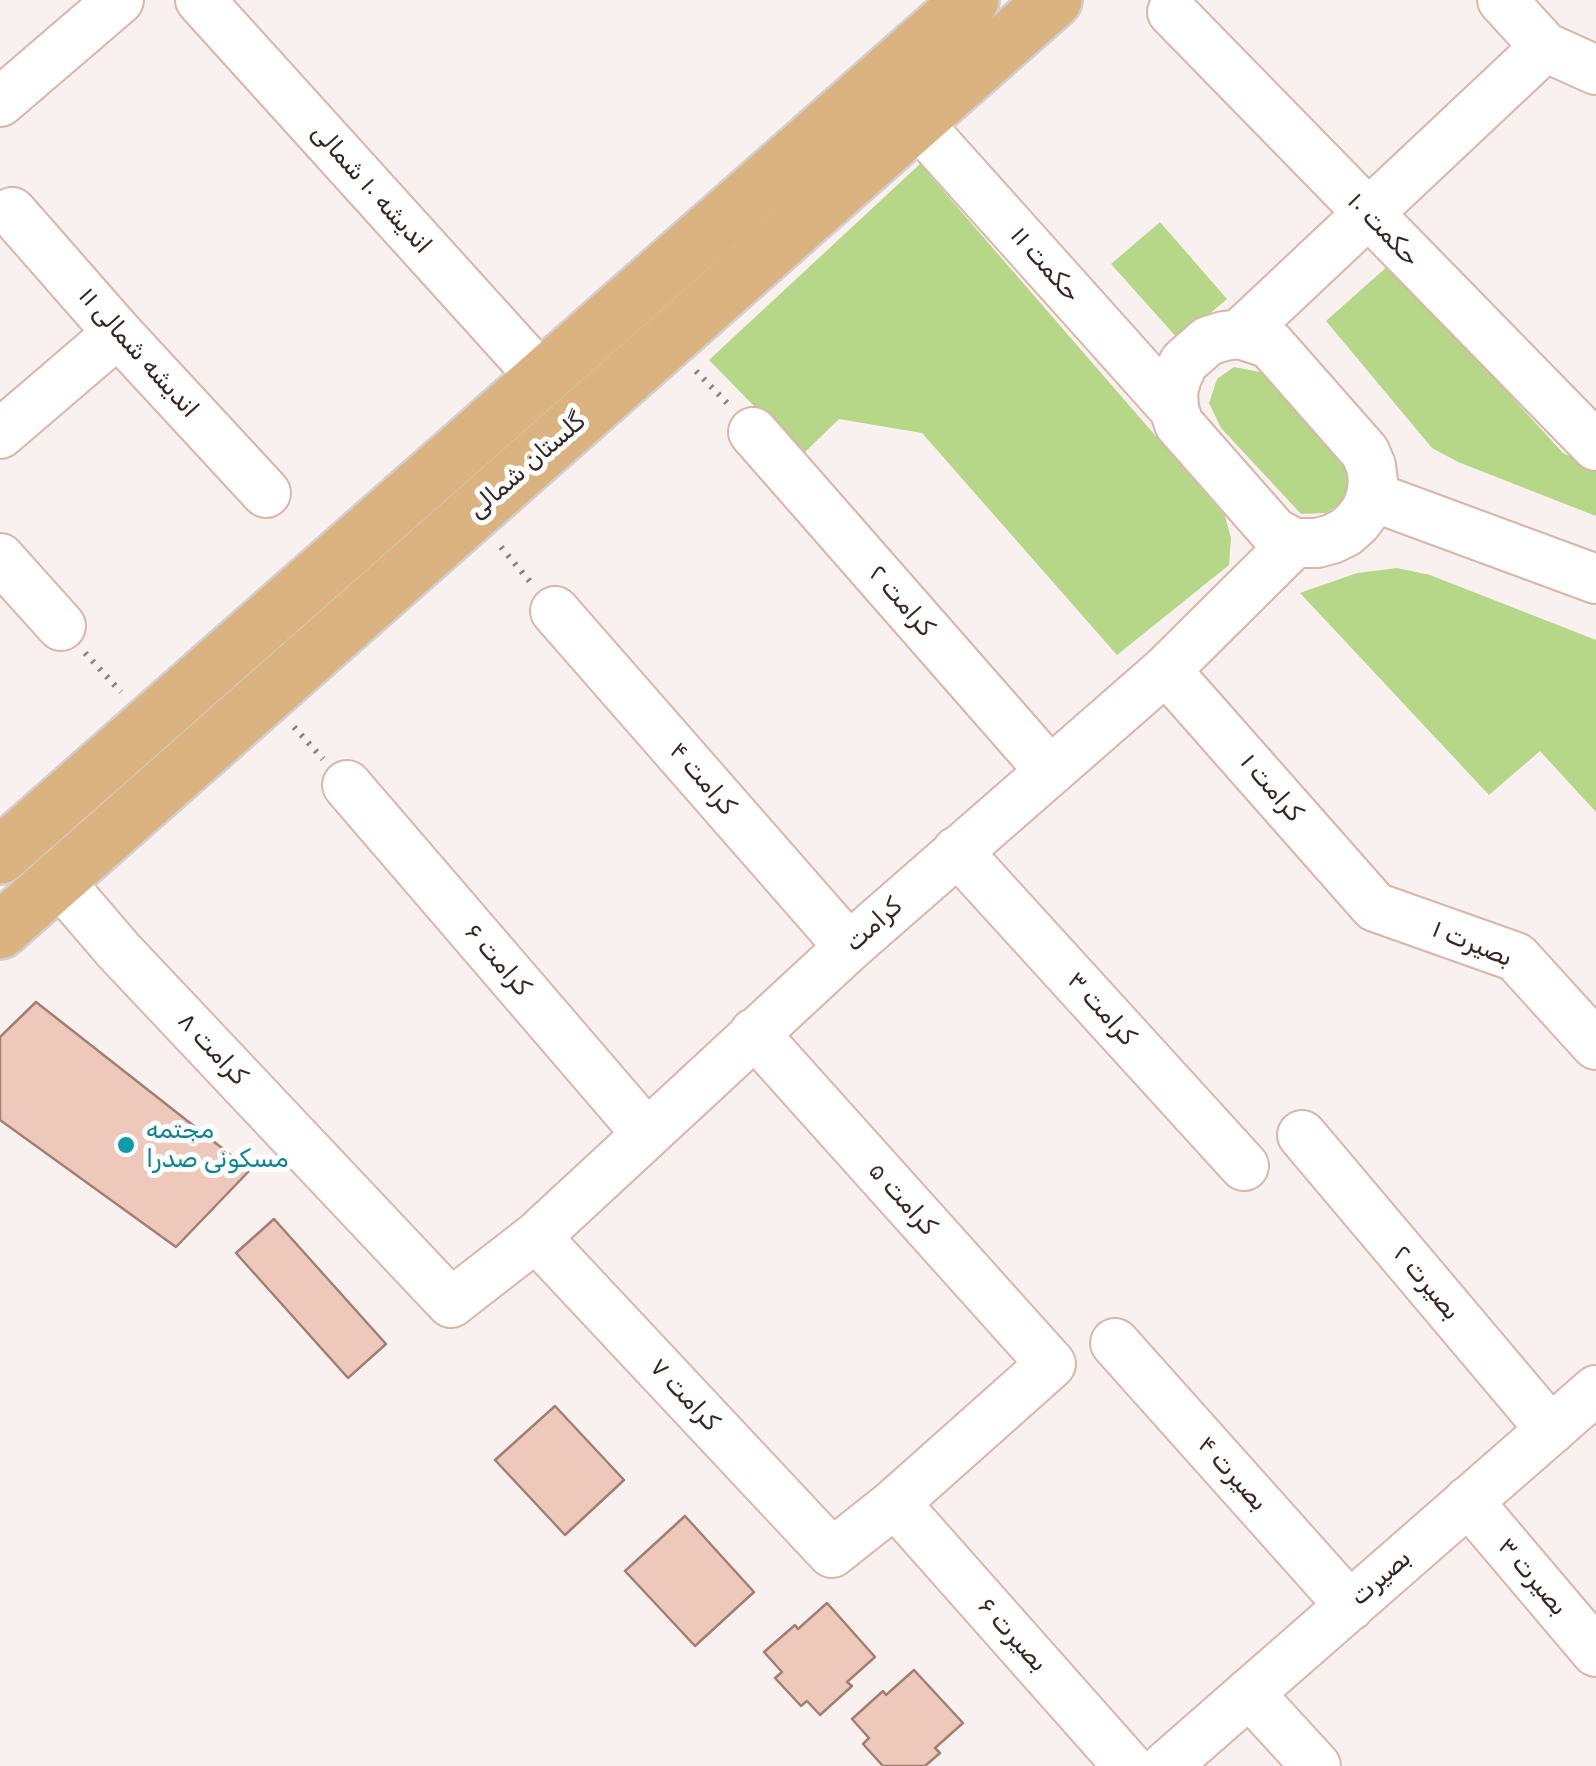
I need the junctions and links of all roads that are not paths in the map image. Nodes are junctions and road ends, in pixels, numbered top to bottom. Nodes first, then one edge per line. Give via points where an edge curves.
1 (119, 0) edge
2 (200, 0) edge
3 (971, 0) edge
4 (1054, 0) edge
5 (1502, 0) edge
6 (1172, 12) dead end
7 (1545, 47) junction
8 (1596, 70) edge
9 (0, 102) edge
10 (916, 122) junction
11 (12, 212) dead end
12 (1368, 214) junction
13 (118, 332) junction
14 (1240, 334) junction
15 (542, 378) junction
16 (1174, 409) junction
17 (579, 420) junction
18 (753, 432) road end
19 (0, 434) edge
20 (1596, 446) edge
21 (266, 493) dead end
22 (1371, 496) junction
23 (1294, 542) junction
24 (0, 558) edge
25 (1596, 579) edge
26 (555, 611) road end
27 (61, 626) road end
28 (1166, 670) junction
29 (1050, 771) junction
30 (347, 785) road end
31 (957, 852) junction
32 (0, 856) edge
33 (58, 880) junction
34 (1375, 907) joint
35 (0, 932) edge
36 (849, 947) junction
37 (754, 1034) junction
38 (1596, 1045) edge
39 (647, 1134) junction
40 (1302, 1135) dead end
41 (1244, 1166) dead end
42 (536, 1237) junction
43 (450, 1303) joint
44 (1116, 1343) dead end
45 (1596, 1390) edge
46 (1551, 1430) junction
47 (1468, 1502) junction
48 (896, 1503) junction
49 (1350, 1606) junction
50 (1596, 1652) edge
51 (1249, 1693) junction
52 (1128, 1766) edge
53 (1166, 1766) edge
54 (1316, 1766) edge

1 - 9 street
2 - 15 street, اندیشه ۱۰ شمالی
3 - 15 main road
4 - 10 main road, گلستان شمالی
5 - 7 street
6 - 12 street, حکمت ۱۰
7 - 8 street
7 - 12 street
10 - 16 street, حکمت ۱۱
10 - 17 main road, گلستان شمالی
11 - 13 street, اندیشه شمالی ۱۱
12 - 14 street
12 - 20 street, حکمت ۱۰
13 - 19 street
13 - 21 street, اندیشه شمالی ۱۱
14 - 16 street via 1208,341 1184,362
14 - 22 street via 1270,344 1366,452
15 - 17 main road
15 - 32 main road
16 - 23 street, حکمت ۱۱ via 1179,424 1274,532
17 - 33 main road, گلستان شمالی
18 - 29 street, کرامت ۲
22 - 23 street via 1346,532 1317,543
22 - 25 street
23 - 28 street, کرامت
24 - 27 street
26 - 36 street, کرامت ۴
28 - 29 street, کرامت
28 - 34 street, کرامت ۱
29 - 31 street, کرامت
30 - 39 street, کرامت ۶
31 - 36 street, کرامت
31 - 41 street, کرامت ۳
33 - 35 main road, گلستان شمالی
33 - 43 street, کرامت ۸
34 - 38 street, بصیرت ۱ via 1516,957
36 - 37 street, کرامت
37 - 39 street, کرامت
37 - 48 street, کرامت ۵ via 1050,1364
39 - 42 street, کرامت
40 - 46 street, بصیرت ۲
42 - 43 street, کرامت
42 - 48 street, کرامت ۷ via 832,1553
44 - 49 street, بصیرت ۴
45 - 46 street, بصیرت
46 - 47 street, بصیرت
47 - 49 street, بصیرت
47 - 50 street, بصیرت ۳
48 - 52 street, بصیرت ۶
49 - 51 street, بصیرت
51 - 53 street, بصیرت
51 - 54 street

